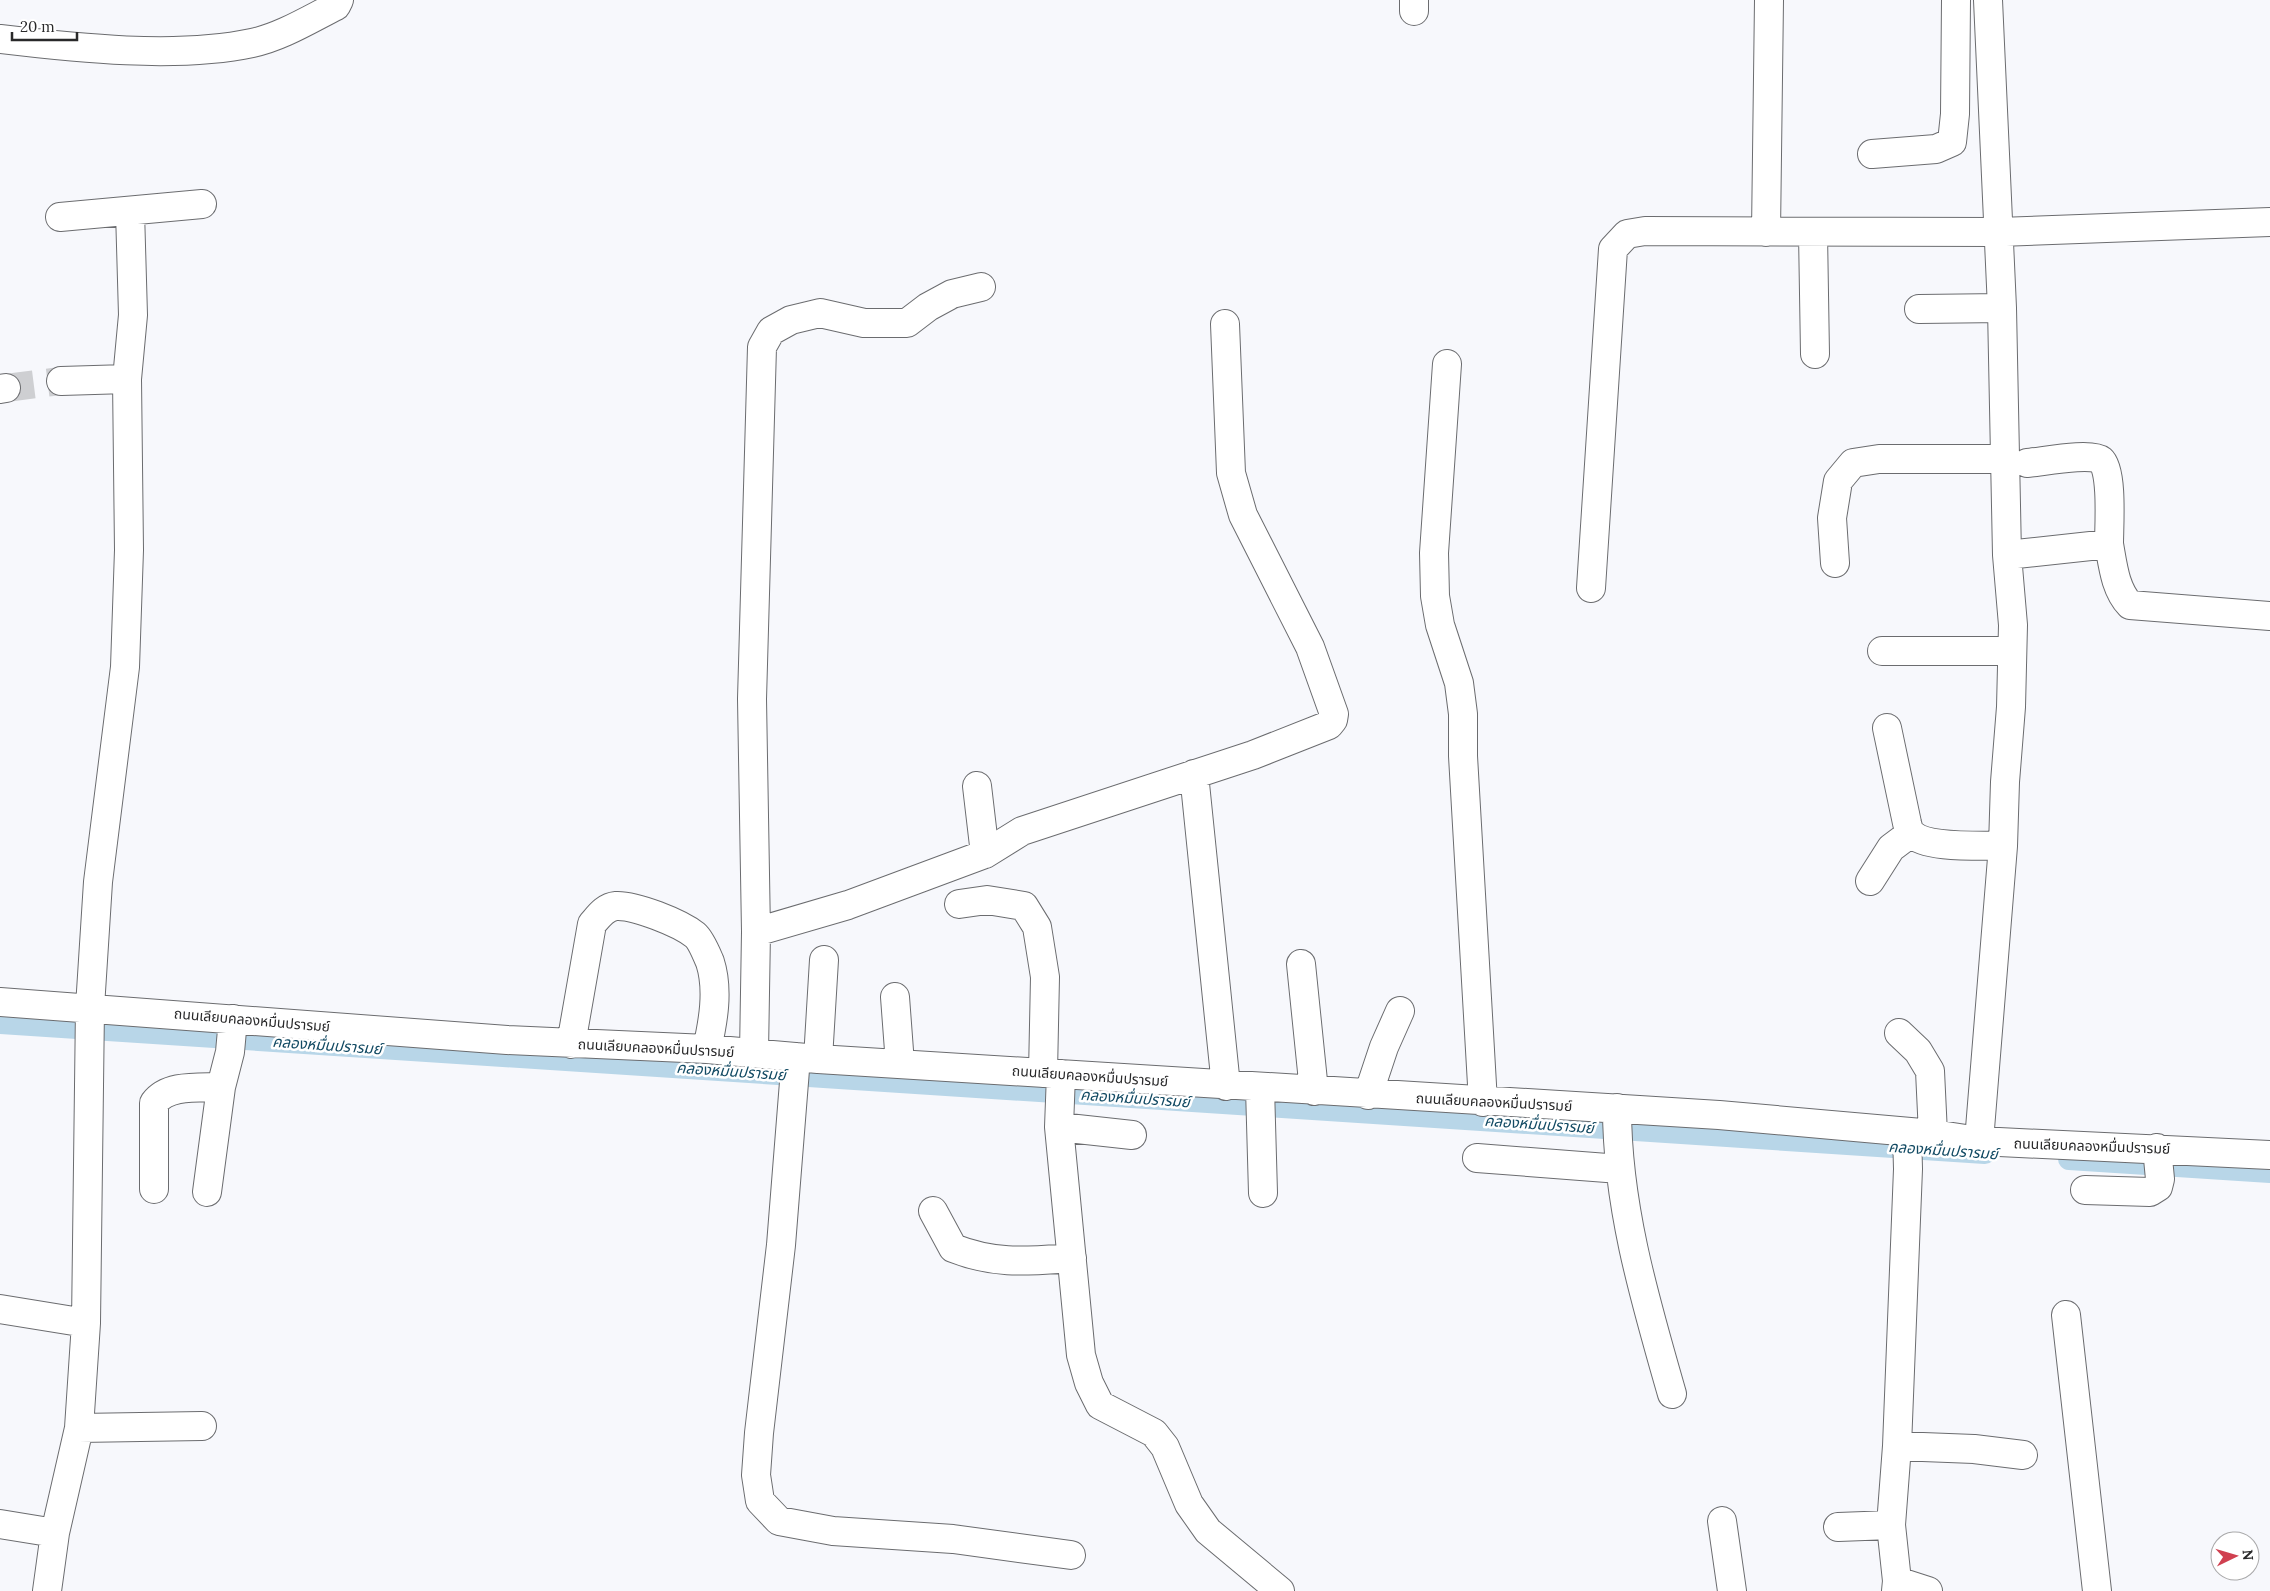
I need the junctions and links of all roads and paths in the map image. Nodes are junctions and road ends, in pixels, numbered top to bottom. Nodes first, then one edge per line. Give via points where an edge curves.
1 (339, 0) edge
2 (1769, 0) edge
3 (1956, 0) edge
4 (1988, 0) edge
5 (0, 39) edge
6 (1872, 154) dead end
7 (202, 204) dead end
8 (130, 211) junction
9 (60, 217) dead end
10 (2270, 222) edge
11 (1766, 232) junction
12 (1813, 232) junction
13 (1999, 232) junction
14 (981, 287) dead end
15 (2002, 308) junction
16 (1919, 309) dead end
17 (1225, 324) dead end
18 (1815, 354) dead end
19 (1447, 364) dead end
20 (127, 379) junction
21 (61, 381) tunnel mouth
22 (2017, 461) junction
23 (2109, 544) junction
24 (2007, 555) junction
25 (1835, 563) dead end
26 (1591, 588) dead end
27 (2270, 616) edge
28 (1882, 651) dead end
29 (2012, 651) junction
30 (1887, 728) dead end
31 (1194, 774) junction
32 (977, 786) dead end
33 (1911, 833) junction
34 (2003, 846) junction
35 (985, 854) junction
36 (1870, 881) dead end
37 (959, 904) dead end
38 (756, 932) junction
39 (824, 960) dead end
40 (1300, 964) dead end
41 (895, 997) dead end
42 (0, 1002) edge
43 (1400, 1011) dead end
44 (90, 1027) junction
45 (1898, 1033) dead end
46 (231, 1035) junction
47 (571, 1044) junction
48 (707, 1050) junction
49 (754, 1053) junction
50 (900, 1064) junction
51 (800, 1070) junction
52 (1055, 1078) junction
53 (1226, 1086) junction
54 (221, 1087) junction
55 (1314, 1091) junction
56 (1368, 1095) junction
57 (1483, 1102) junction
58 (1261, 1104) junction
59 (1059, 1121) junction
60 (1617, 1123) junction
61 (1920, 1133) junction
62 (1132, 1135) dead end
63 (1979, 1141) junction
64 (2158, 1148) junction
65 (2270, 1155) edge
66 (1477, 1158) dead end
67 (1620, 1169) junction
68 (154, 1189) dead end
69 (2085, 1190) dead end
70 (207, 1192) dead end
71 (1263, 1193) dead end
72 (933, 1211) dead end
73 (1072, 1258) junction
74 (0, 1309) edge
75 (2066, 1315) dead end
76 (86, 1323) junction
77 (1672, 1394) dead end
78 (202, 1426) dead end
79 (79, 1428) junction
80 (1897, 1446) junction
81 (2024, 1455) dead end
82 (1722, 1521) dead end
83 (0, 1524) edge
84 (1891, 1524) junction
85 (1838, 1527) dead end
86 (55, 1533) junction
87 (1071, 1555) dead end
88 (1897, 1586) edge
89 (47, 1591) edge
90 (1280, 1591) edge
91 (1732, 1591) edge
92 (1928, 1591) edge
93 (2097, 1591) edge

1 - 5 street via 336,6 272,36 214,49 142,50 57,46
2 - 11 street
3 - 6 street via 1952,142 1936,149
4 - 13 street
7 - 8 street
8 - 9 street
8 - 20 street via 133,315
10 - 13 street
11 - 12 street
11 - 26 street via 1645,231 1627,234 1614,249
12 - 13 street
12 - 18 street
13 - 15 street
14 - 38 street via 952,294 908,323 864,323 820,313 792,320 771,331 762,347 752,699
15 - 16 street
15 - 22 street
17 - 31 street via 1230,473 1243,515 1310,647 1334,714 1329,725
19 - 57 street via 1434,553 1435,596 1440,625 1459,683 1463,714
20 - 21 street
20 - 44 street via 129,550 125,667 98,882
22 - 23 street via 2081,457 2102,460 2108,489
22 - 24 street
22 - 25 street via 1879,459 1853,463 1838,481 1832,518
23 - 24 street
23 - 27 street via 2118,587 2130,605
24 - 29 street
28 - 29 street
29 - 34 street via 2012,707
30 - 33 street via 1906,824
31 - 35 street via 1022,831
31 - 53 street
32 - 35 street
33 - 34 street via 1922,840 1955,845
33 - 36 street via 1891,848
34 - 63 street
35 - 38 street via 848,906
37 - 52 street via 987,900 1024,906 1037,927
38 - 49 street
39 - 51 street
40 - 55 street
41 - 50 street
42 - 44 street, ถนนเลียบคลองหมื่นปรารมย์
43 - 56 street
44 - 46 street, ถนนเลียบคลองหมื่นปรารมย์
44 - 76 street
45 - 61 street via 1918,1051 1930,1071
46 - 47 street, ถนนเลียบคลองหมื่นปรารมย์
46 - 54 street
47 - 48 street, ถนนเลียบคลองหมื่นปรารมย์
47 - 48 street via 592,924 602,913 616,906 675,923 697,936 710,963 714,988 714,1016
48 - 49 street, ถนนเลียบคลองหมื่นปรารมย์
49 - 51 street, ถนนเลียบคลองหมื่นปรารมย์
50 - 51 street, ถนนเลียบคลองหมื่นปรารมย์
50 - 52 street, ถนนเลียบคลองหมื่นปรารมย์
51 - 87 street via 759,1433 756,1475 760,1501 779,1520 833,1531 952,1538
52 - 53 street, ถนนเลียบคลองหมื่นปรารมย์
52 - 59 street
53 - 58 street, ถนนเลียบคลองหมื่นปรารมย์
54 - 68 street via 171,1090 154,1103
54 - 70 street
55 - 56 street, ถนนเลียบคลองหมื่นปรารมย์
55 - 58 street, ถนนเลียบคลองหมื่นปรารมย์
56 - 57 street, ถนนเลียบคลองหมื่นปรารมย์
57 - 60 street, ถนนเลียบคลองหมื่นปรารมย์
58 - 71 street
59 - 62 street
59 - 73 street
60 - 61 street, ถนนเลียบคลองหมื่นปรารมย์
60 - 67 street
61 - 63 street, ถนนเลียบคลองหมื่นปรารมย์
61 - 80 street via 1908,1169
63 - 64 street, ถนนเลียบคลองหมื่นปรารมย์
64 - 65 street, ถนนเลียบคลองหมื่นปรารมย์
64 - 69 street via 2160,1179 2158,1187 2150,1192
66 - 67 street
67 - 77 street via 1638,1272
72 - 73 street via 954,1248 976,1257 998,1261
73 - 90 street via 1081,1355 1100,1405 1154,1433 1165,1446 1189,1504 1208,1531
74 - 76 street
75 - 93 street
76 - 79 street
78 - 79 street
79 - 86 street
80 - 81 street
80 - 84 street
82 - 91 street
83 - 86 street
84 - 85 street
84 - 88 street
86 - 89 street
88 - 92 street

